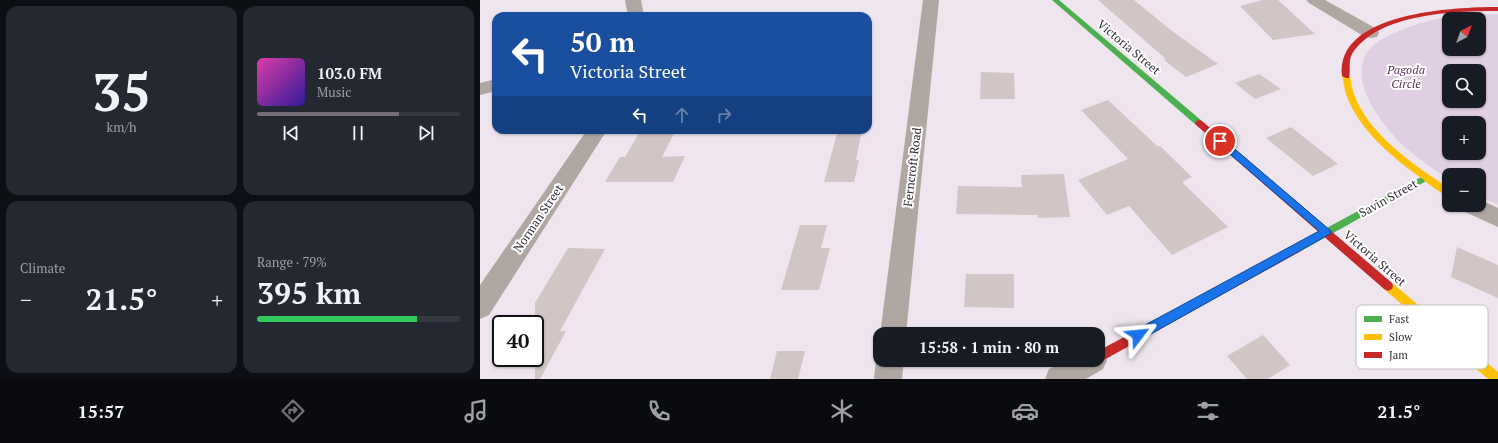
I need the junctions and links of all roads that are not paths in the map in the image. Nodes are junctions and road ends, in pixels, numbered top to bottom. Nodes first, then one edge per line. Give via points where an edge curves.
1 (633, 0) edge
2 (931, 0) edge
3 (1055, 0) edge
4 (1314, 0) edge
5 (1498, 9) edge
6 (635, 12) edge
7 (1371, 33) junction
8 (492, 85) edge
9 (480, 89) edge
10 (594, 134) edge
11 (1426, 178) junction
12 (1442, 188) edge
13 (1486, 212) edge
14 (1498, 218) edge
15 (1326, 231) junction
16 (1412, 305) edge
17 (480, 307) edge
18 (894, 327) edge
19 (1105, 353) edge
20 (889, 367) edge
21 (1080, 367) edge
22 (1485, 369) edge
23 (888, 379) edge
24 (1059, 379) edge
25 (1497, 379) edge

1 - 6 street
2 - 18 street, Ferncroft Road
3 - 15 street, Victoria Street
4 - 7 street
5 - 7 street via 1470,8 1425,13
7 - 11 street via 1357,42 1348,55 1346,72 1349,90 1360,112 1392,152
8 - 9 street
10 - 17 street, Norman Street
11 - 12 street
11 - 15 street, Savin Street
13 - 14 street
15 - 16 street, Victoria Street
15 - 19 street, Savin Street
20 - 23 street
21 - 24 street
22 - 25 street, Victoria Street

